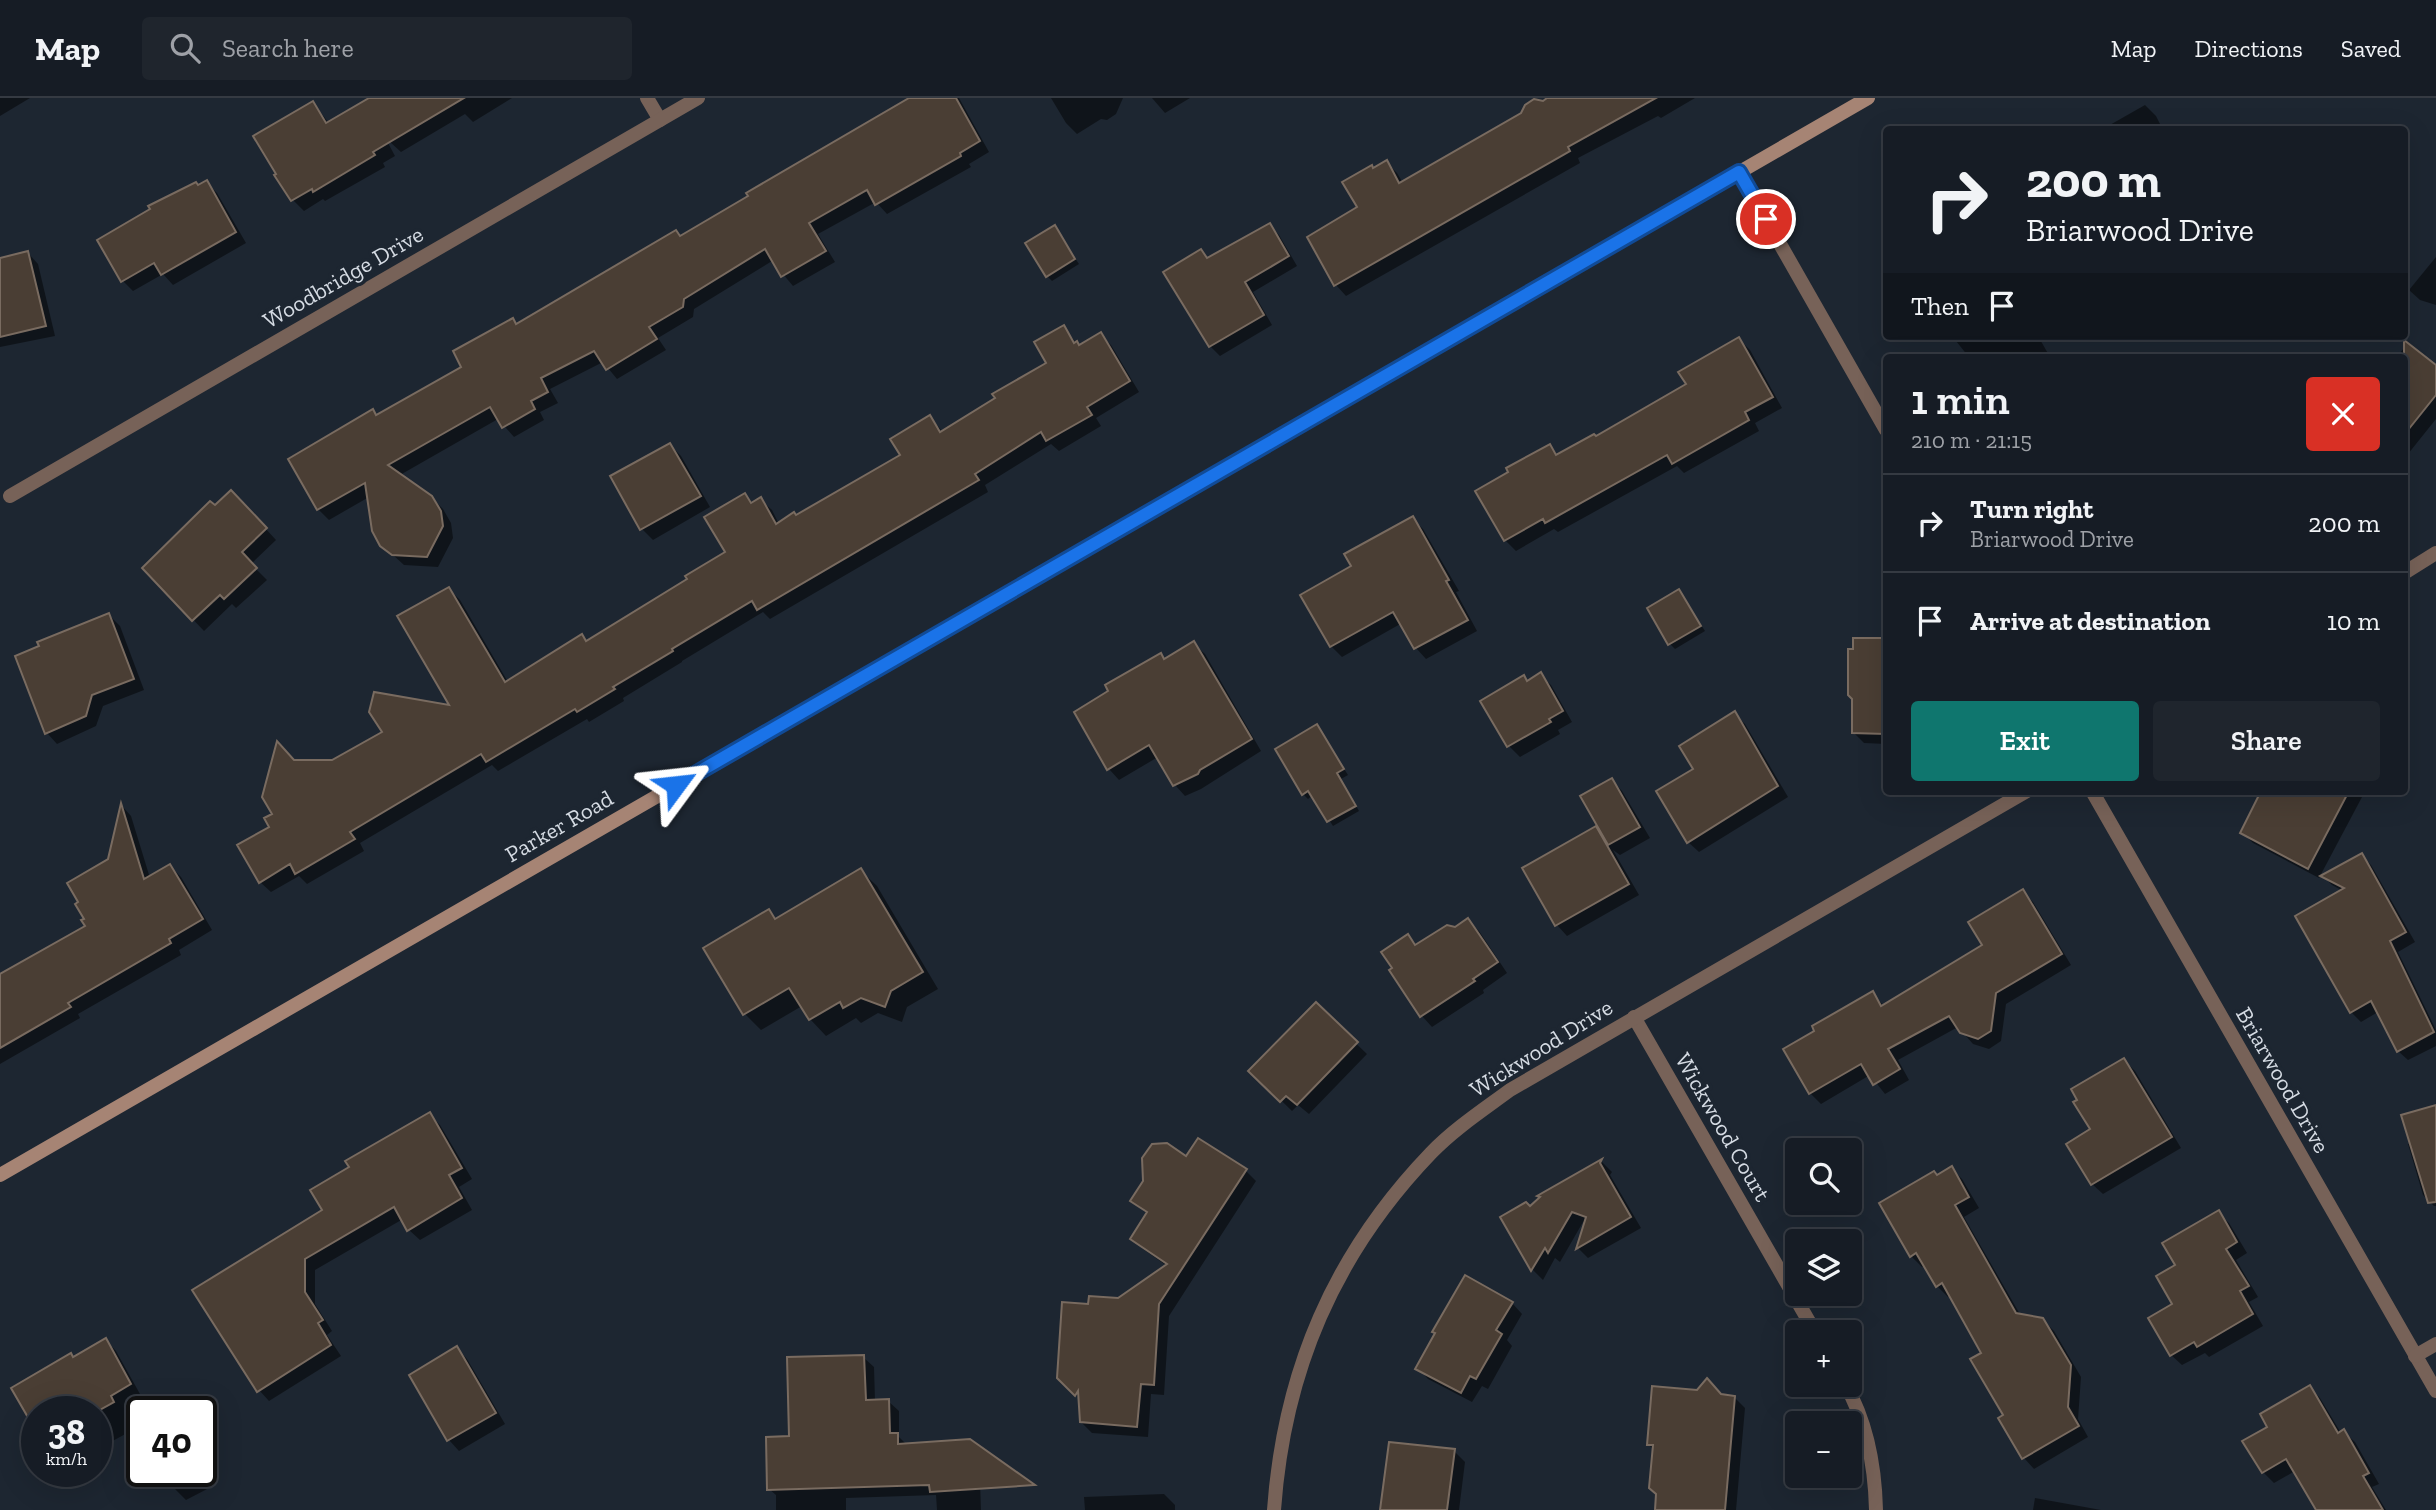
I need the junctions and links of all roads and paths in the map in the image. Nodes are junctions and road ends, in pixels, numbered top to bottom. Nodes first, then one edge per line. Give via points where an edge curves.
1 (647, 98) edge
2 (698, 98) edge
3 (1868, 98) edge
4 (660, 120) junction
5 (1739, 172) junction
6 (1883, 425) edge
7 (10, 496) dead end
8 (2436, 554) edge
9 (2408, 571) edge
10 (2020, 795) edge
11 (2094, 795) edge
12 (1634, 1017) junction
13 (0, 1175) edge
14 (1808, 1320) edge
15 (2436, 1344) edge
16 (2415, 1356) junction
17 (2436, 1391) edge
18 (1851, 1397) edge
19 (1274, 1510) edge
20 (1876, 1510) edge

1 - 4 street
2 - 4 street, Woodbridge Drive
3 - 5 street, Parker Road
4 - 7 street, Woodbridge Drive
5 - 6 street
5 - 13 street, Parker Road
8 - 9 street
10 - 12 street, Wickwood Drive
11 - 16 street, Briarwood Drive
12 - 14 street, Wickwood Court
12 - 19 street, Wickwood Drive via 1510,1090 1458,1129 1382,1209 1338,1277 1301,1363 1284,1422
15 - 16 street
16 - 17 street, Briarwood Drive
18 - 20 street via 1866,1432

